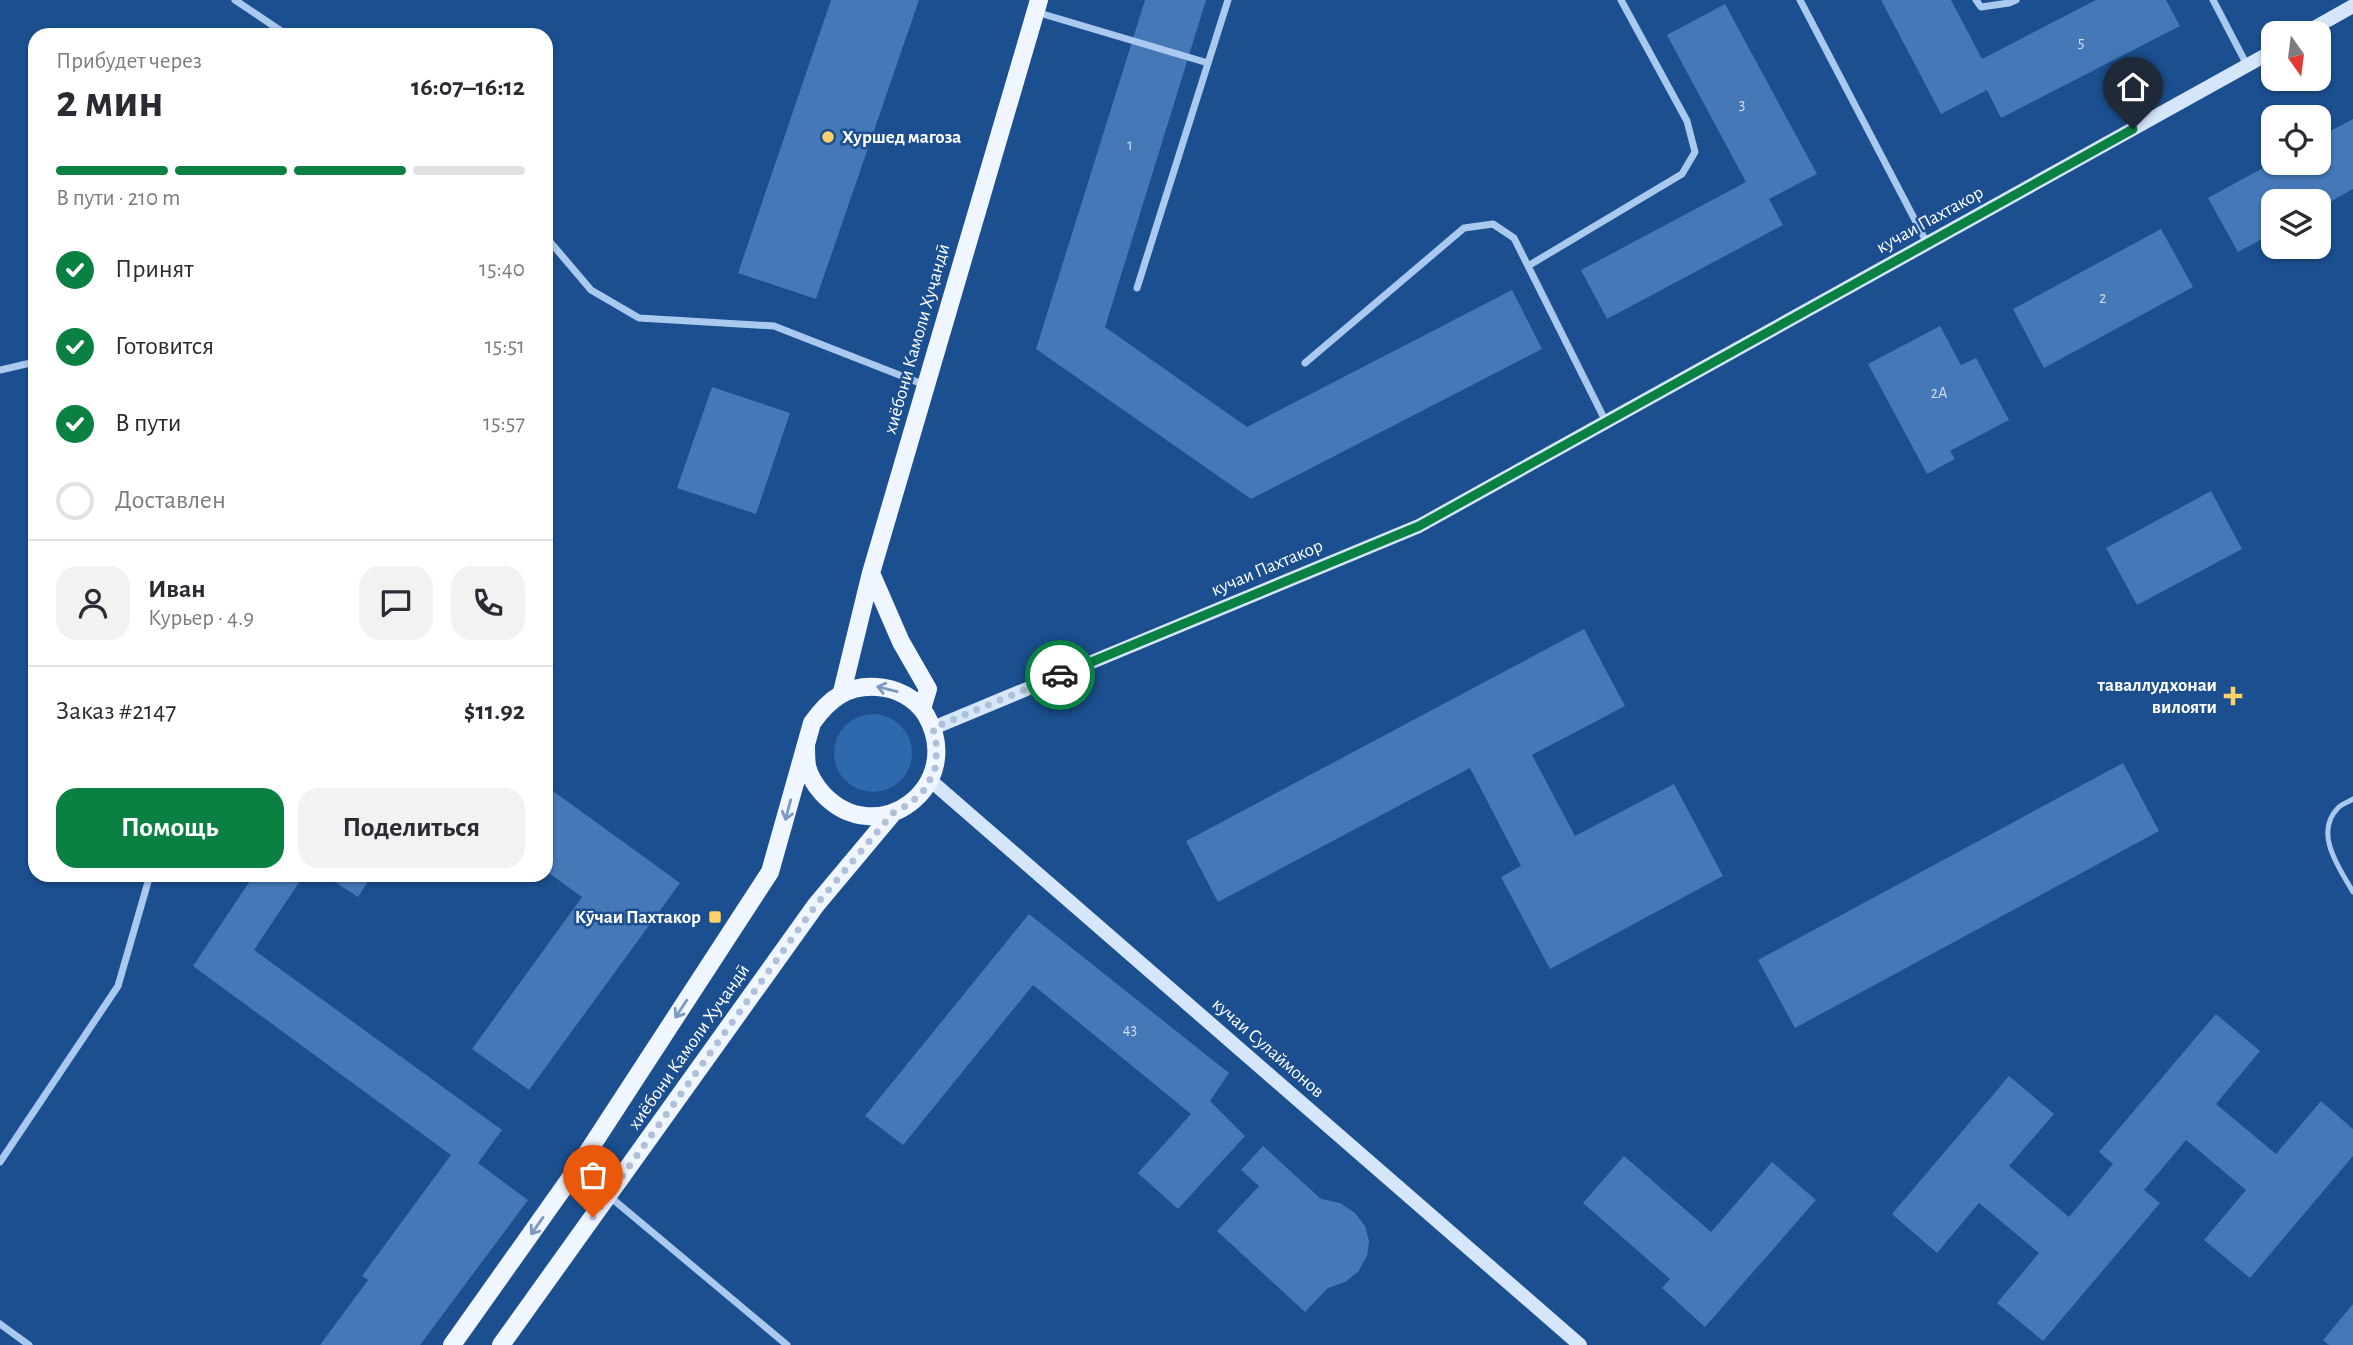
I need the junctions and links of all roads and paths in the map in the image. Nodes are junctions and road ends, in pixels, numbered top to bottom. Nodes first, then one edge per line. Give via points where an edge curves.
1 (235, 0) edge
2 (1228, 0) edge
3 (1621, 0) edge
4 (1800, 0) edge
5 (1976, 0) edge
6 (2016, 0) edge
7 (2213, 0) edge
8 (1038, 6) edge
9 (2353, 6) edge
10 (2326, 21) edge
11 (277, 28) edge
12 (2261, 57) edge
13 (1208, 63) junction
14 (2247, 65) junction
15 (1927, 243) junction
16 (553, 245) edge
17 (1528, 266) junction
18 (1137, 288) dead end
19 (1305, 363) dead end
20 (28, 364) edge
21 (0, 370) edge
22 (925, 385) junction
23 (1606, 422) junction
24 (871, 573) junction
25 (842, 692) junction
26 (922, 709) junction
27 (933, 728) junction
28 (806, 744) junction
29 (930, 780) junction
30 (2353, 799) edge
31 (893, 813) junction
32 (148, 882) edge
33 (2353, 892) edge
34 (0, 1162) edge
35 (609, 1195) junction
36 (0, 1324) edge
37 (29, 1345) edge
38 (452, 1345) edge
39 (500, 1345) edge
40 (787, 1345) edge
41 (1580, 1345) edge

1 - 11 street
2 - 13 street
3 - 17 street via 1687,121 1695,152 1682,174
4 - 15 street
5 - 6 street via 1981,7
7 - 14 street
8 - 13 street
8 - 22 main road, хиёбони Камоли Хуҷандӣ
9 - 10 main road
12 - 14 main road, кучаи Пахтакор
13 - 18 street
14 - 15 main road, кучаи Пахтакор
15 - 23 main road, кучаи Пахтакор
16 - 22 street via 592,290 639,318 774,326
17 - 19 street via 1514,238 1493,224 1464,228
17 - 23 street
20 - 21 street
22 - 24 main road, хиёбони Камоли Хуҷандӣ
23 - 27 main road, кучаи Пахтакор via 1419,526
24 - 25 main road, хиёбони Камоли Хуҷандӣ
24 - 26 main road via 901,642 928,689
26 -> 25 main road via 907,695 886,687
25 - 28 main road via 824,705
26 - 27 main road
27 - 29 main road via 937,748
28 - 31 main road via 807,766 816,787 832,803 852,814
28 -> 38 main road via 771,872 576,1170
29 - 31 main road via 911,803
29 - 41 main road, кучаи Сулаймонов
30 - 33 lane via 2337,808 2328,828 2331,852
31 - 35 main road, хиёбони Камоли Хуҷандӣ via 816,905
32 - 34 street via 118,986
35 - 39 main road, хиёбони Камоли Хуҷандӣ
35 - 40 street
36 - 37 street

